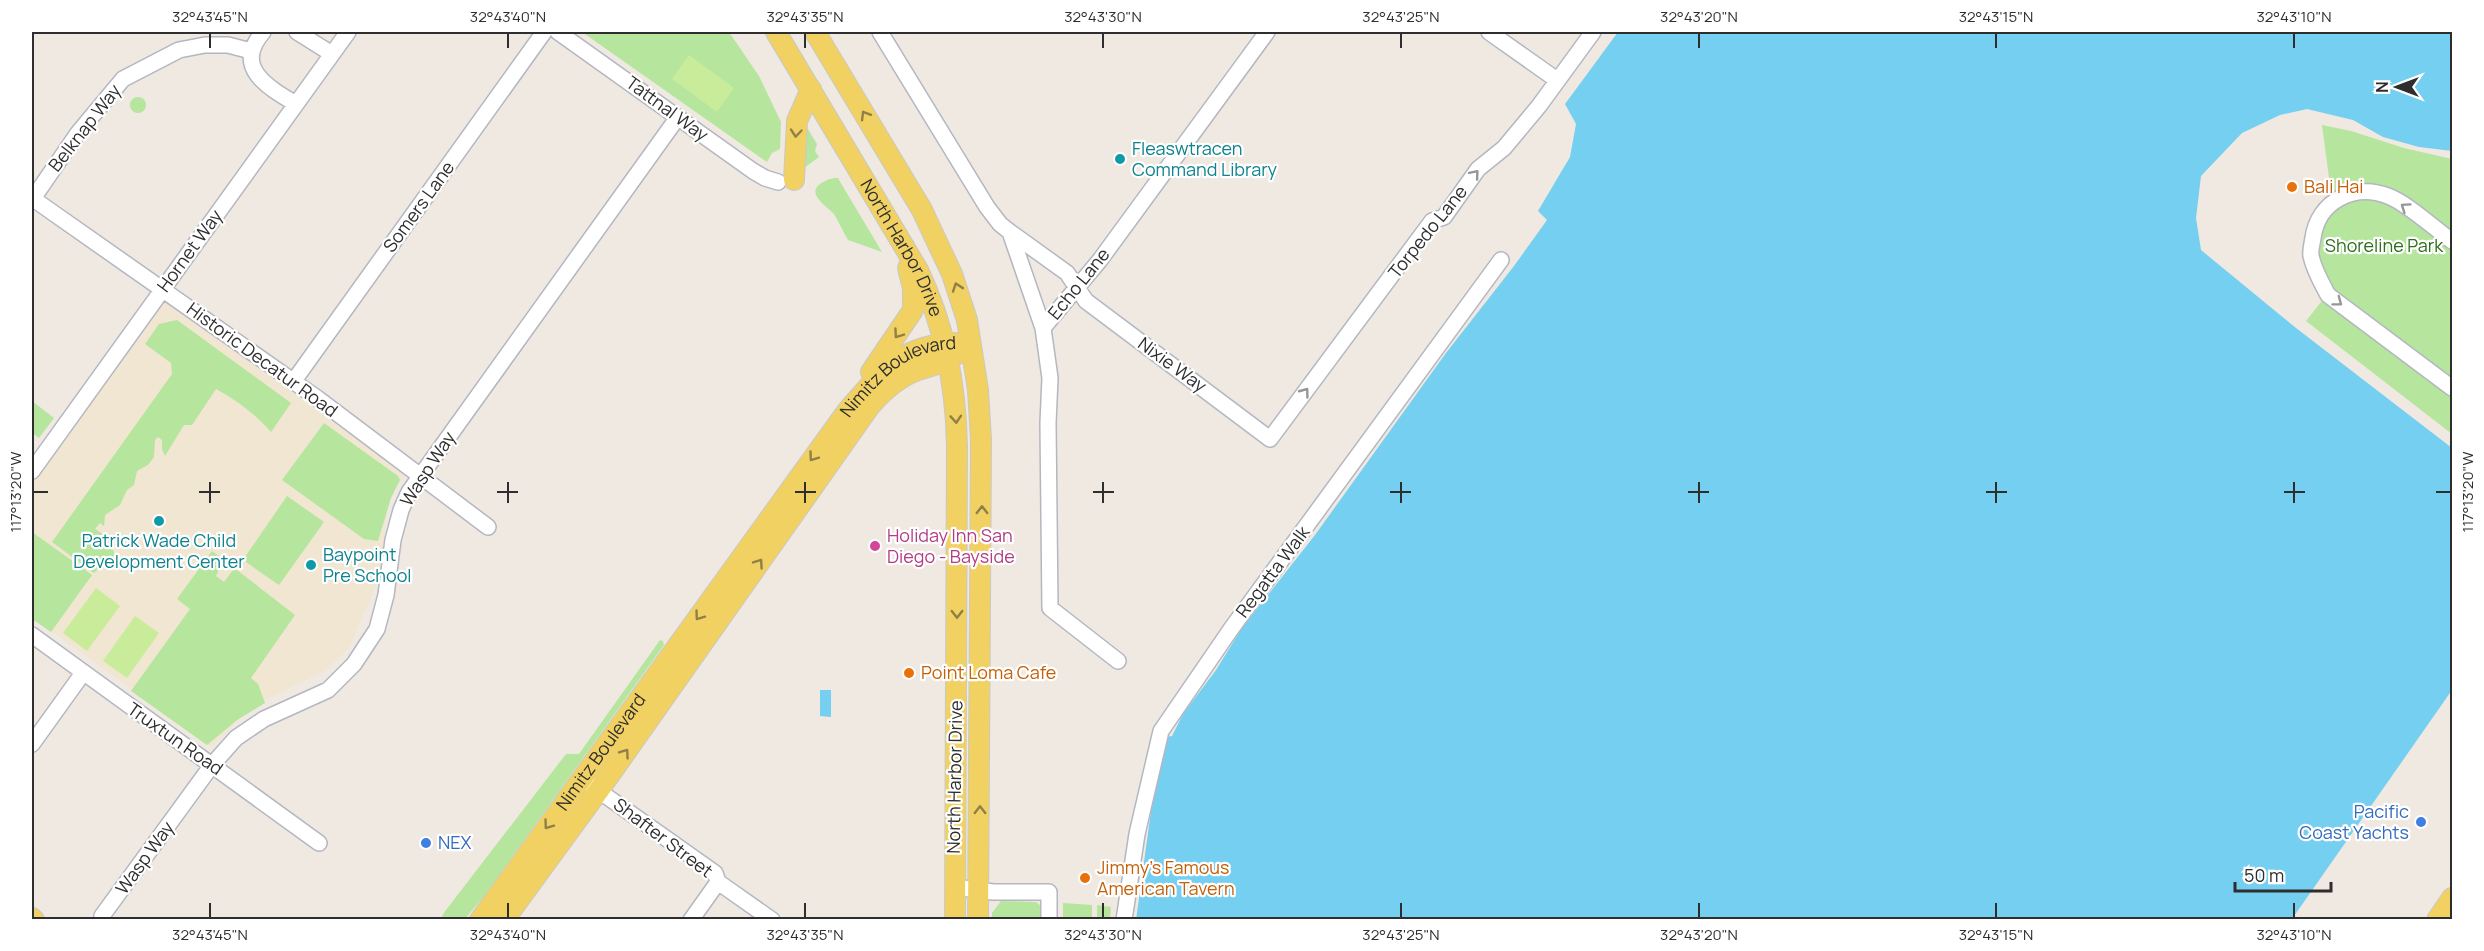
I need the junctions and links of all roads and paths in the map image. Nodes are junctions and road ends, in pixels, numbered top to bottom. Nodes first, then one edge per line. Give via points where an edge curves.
1 (263, 32) edge
2 (297, 32) edge
3 (348, 32) edge
4 (544, 32) edge
5 (558, 32) edge
6 (776, 32) edge
7 (815, 32) edge
8 (880, 32) edge
9 (1267, 32) edge
10 (1490, 32) edge
11 (1593, 32) edge
12 (251, 51) junction
13 (332, 54) junction
14 (1557, 80) junction
15 (811, 89) junction
16 (296, 104) junction
17 (678, 117) junction
18 (786, 181) joint
19 (32, 199) edge
20 (1005, 228) junction
21 (900, 240) junction
22 (2452, 241) edge
23 (1501, 260) dead end
24 (1078, 288) junction
25 (163, 289) junction
26 (1043, 328) junction
27 (971, 343) junction
28 (947, 352) junction
29 (293, 382) junction
30 (2452, 388) edge
31 (848, 410) junction
32 (1270, 439) joint
33 (32, 471) edge
34 (420, 477) junction
35 (488, 527) dead end
36 (32, 635) edge
37 (1118, 661) dead end
38 (83, 673) junction
39 (32, 744) edge
40 (212, 765) junction
41 (582, 779) junction
42 (599, 790) junction
43 (319, 843) dead end
44 (717, 882) junction
45 (955, 887) junction
46 (978, 890) junction
47 (2452, 898) edge
48 (102, 916) dead end
49 (480, 920) edge
50 (504, 920) edge
51 (691, 920) edge
52 (772, 920) edge
53 (955, 920) edge
54 (978, 920) edge
55 (1049, 920) edge
56 (1124, 920) edge
57 (2437, 920) edge

1 - 12 street
2 - 13 street
3 - 13 street, Hornet Way
4 - 29 street, Somers Lane
5 - 17 street, Tattnal Way
6 - 15 main road, North Harbor Drive
27 -> 7 main road, North Harbor Drive via 964,308 935,236
8 - 20 street via 987,207
9 - 24 street, Echo Lane
10 - 14 street
11 - 14 street, Torpedo Lane
12 - 16 street via 252,65 266,86
12 - 19 street, Belknap Way via 228,45 179,50 123,79 78,133
13 - 16 street, Hornet Way
32 -> 14 street, Torpedo Lane via 1432,221 1444,217 1478,169 1504,148
15 -> 18 main road via 797,121
15 - 21 main road, North Harbor Drive
16 - 25 street, Hornet Way
17 - 18 street, Tattnal Way via 753,171 765,178
17 - 34 street, Wasp Way
19 - 25 street, Historic Decatur Road
20 - 24 street, Nixie Way via 1067,273
20 - 26 street
21 - 28 main road, North Harbor Drive via 929,294
21 -> 31 main road via 914,288 913,310
22 -> 30 street via 2390,196 2369,191 2349,193 2325,209 2315,225 2311,254 2328,295
23 - 56 street, Regatta Walk via 1161,731 1137,834
24 - 26 street, Echo Lane
24 - 32 street, Nixie Way via 1086,301
25 - 29 street, Historic Decatur Road
25 - 33 street, Hornet Way
26 - 37 street, Echo Lane via 1050,378 1050,608
27 - 28 main road, Nimitz Boulevard
46 -> 27 main road, North Harbor Drive via 982,471 980,411
28 - 31 main road, Nimitz Boulevard via 915,351 893,362
42 -> 28 main road, Nimitz Boulevard via 870,406 891,385
28 -> 45 main road, North Harbor Drive via 957,447
29 - 34 street, Historic Decatur Road
31 -> 41 main road, Nimitz Boulevard
34 - 35 street, Historic Decatur Road
34 - 40 street, Wasp Way via 401,510 377,629 354,664 328,690 264,719 236,738
36 - 38 street, Truxtun Road
38 - 39 street
38 - 40 street, Truxtun Road
40 - 43 street, Truxtun Road
40 - 48 street, Wasp Way
41 - 42 street, Shafter Street
41 -> 49 main road, Nimitz Boulevard
42 - 44 street, Shafter Street via 715,873
42 - 50 main road, Nimitz Boulevard
44 - 51 street
44 - 52 street, Shafter Street
45 - 46 street
45 - 53 main road, North Harbor Drive
46 - 54 main road, North Harbor Drive
46 - 55 street via 1049,892
47 - 57 main road

